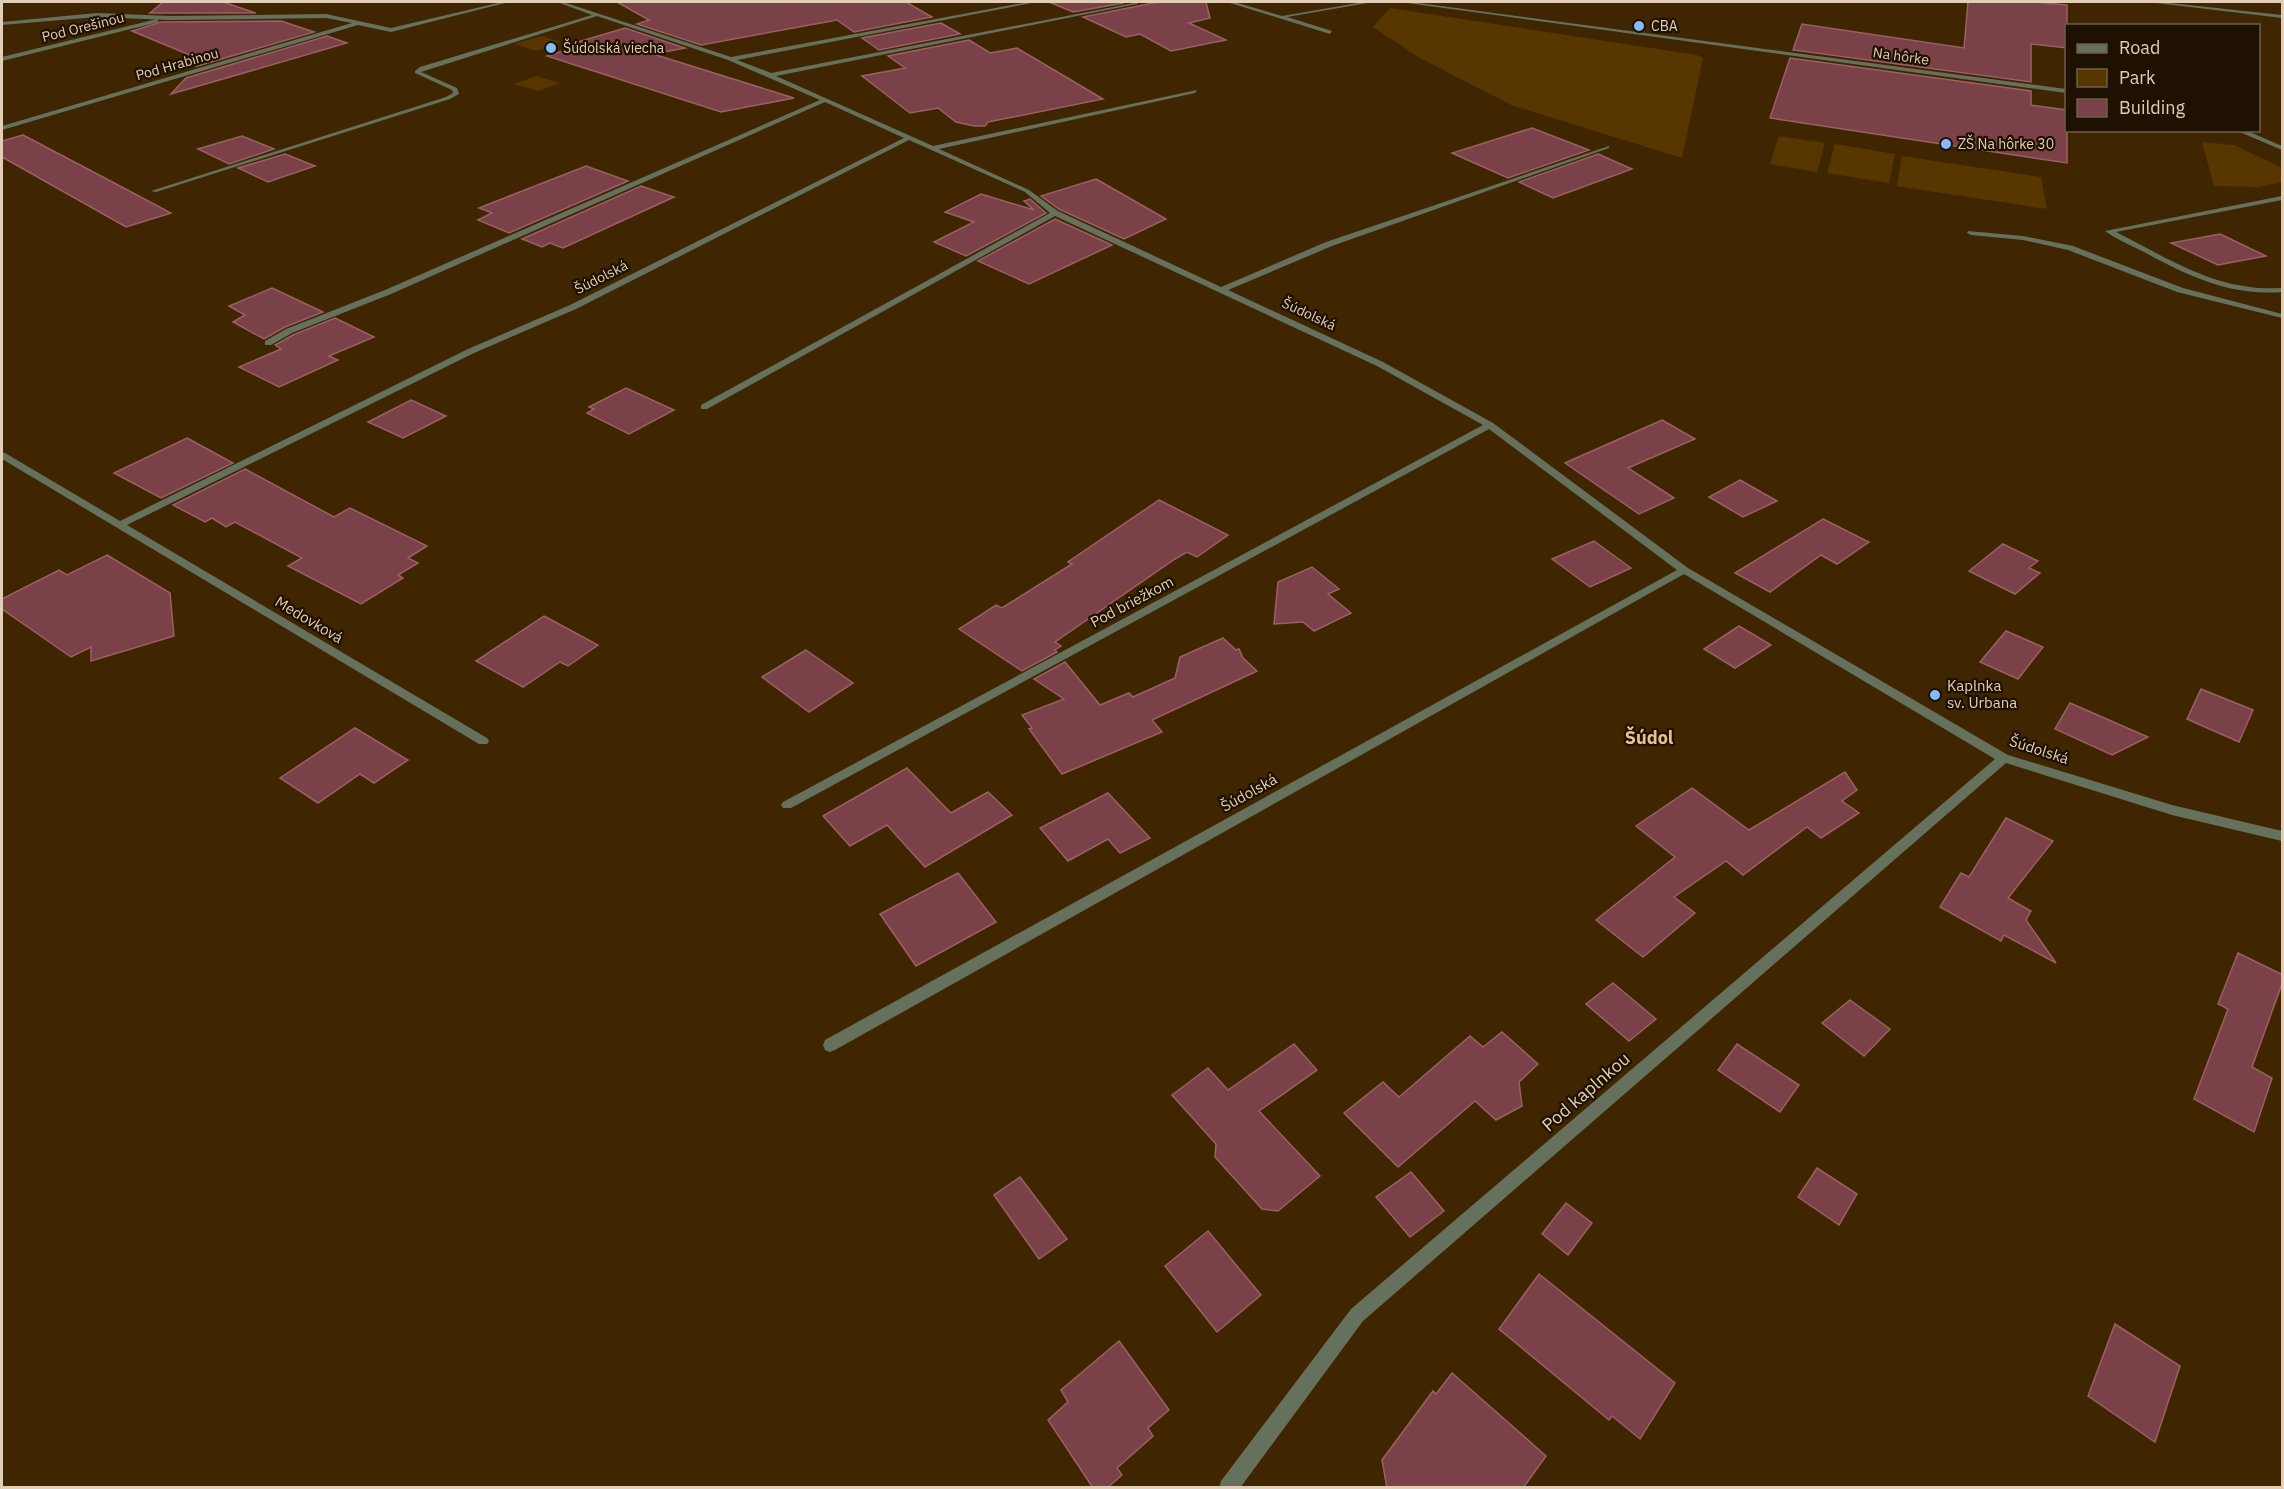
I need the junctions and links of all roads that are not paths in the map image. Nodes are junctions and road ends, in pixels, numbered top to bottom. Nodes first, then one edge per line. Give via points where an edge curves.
1 (506, 2) edge
2 (559, 2) edge
3 (1034, 2) edge
4 (1137, 2) edge
5 (1230, 2) edge
6 (1370, 2) edge
7 (1403, 2) edge
8 (2151, 2) edge
9 (596, 15) junction
10 (1283, 17) junction
11 (2283, 17) edge
12 (170, 18) junction
13 (2, 23) edge
14 (359, 23) junction
15 (1330, 32) dead end
16 (2, 59) edge
17 (729, 59) junction
18 (770, 75) junction
19 (2065, 91) edge
20 (1195, 92) dead end
21 (826, 99) junction
22 (2, 128) edge
23 (2243, 132) edge
24 (910, 137) junction
25 (1607, 147) dead end
26 (933, 148) junction
27 (2283, 148) edge
28 (154, 191) dead end
29 (2283, 198) edge
30 (1055, 213) junction
31 (1971, 233) dead end
32 (1222, 290) junction
33 (2239, 290) junction
34 (2283, 290) edge
35 (2235, 304) junction
36 (2283, 316) edge
37 (268, 343) dead end
38 (704, 407) dead end
39 (1490, 425) junction
40 (2, 455) edge
41 (120, 525) junction
42 (1684, 570) junction
43 (483, 741) dead end
44 (2004, 758) junction
45 (787, 805) dead end
46 (2283, 836) edge
47 (830, 1045) dead end
48 (1228, 1488) edge

1 - 14 street via 391,30
2 - 9 street, Šúdolská
3 - 17 street, Šúdolská
4 - 18 street
5 - 10 street
6 - 10 street
7 - 19 street, Na hôrke
8 - 11 street
9 - 17 street, Šúdolská
9 - 28 street via 417,72 455,89 456,94 448,98
10 - 15 street
12 - 13 street via 97,15
12 - 14 street via 326,15
12 - 16 street, Pod Orešinou
14 - 22 street, Pod Hrabinou
17 - 18 street, Šúdolská
18 - 21 street, Šúdolská
20 - 26 street
21 - 24 street, Šúdolská
21 - 37 street
23 - 27 street
24 - 26 street, Šúdolská
24 - 41 street, Šúdolská via 573,307 471,351
25 - 32 street via 1329,244
26 - 30 street, Šúdolská via 1027,190
29 - 33 street via 2109,231 2217,285
30 - 32 street, Šúdolská
30 - 38 street
31 - 35 street via 2070,248 2180,290
32 - 39 street, Šúdolská via 1380,364
33 - 34 street
33 - 35 street
35 - 36 street
39 - 42 street, Šúdolská
39 - 45 street, Pod briežkom
40 - 41 street, Medovková
41 - 43 street, Medovková
42 - 44 street, Šúdolská
42 - 47 street, Šúdolská
44 - 46 street, Šúdolská via 2172,810
44 - 48 street, Pod kaplnkou via 1357,1315

